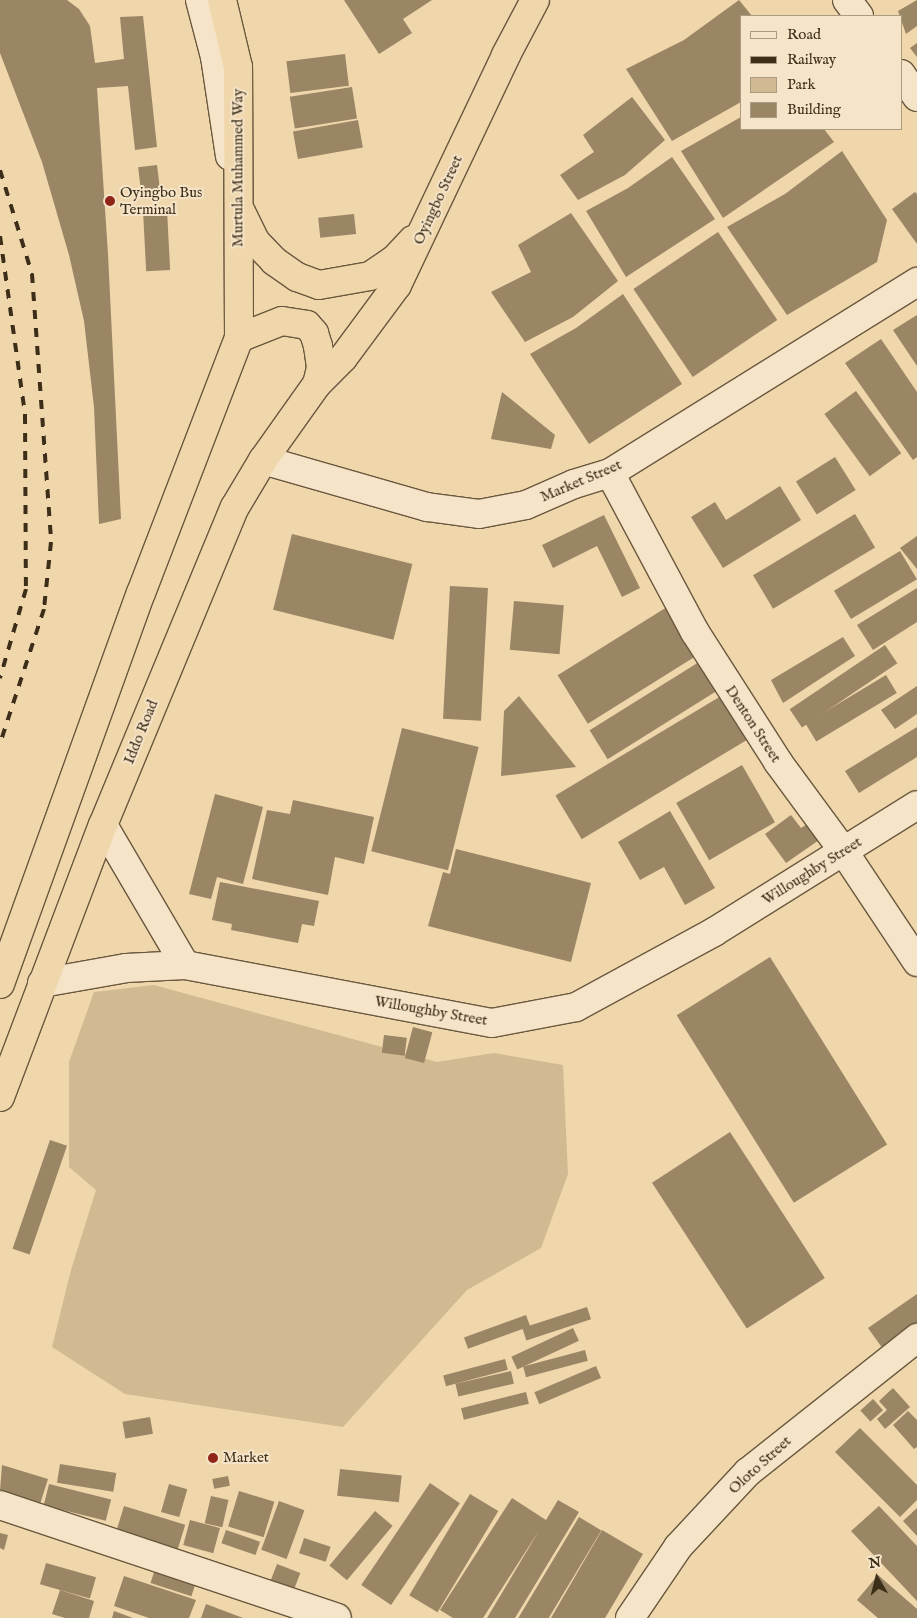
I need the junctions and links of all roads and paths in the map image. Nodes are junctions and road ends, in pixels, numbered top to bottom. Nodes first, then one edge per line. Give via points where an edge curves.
1 (200, 0) edge
2 (222, 0) edge
3 (535, 0) edge
4 (847, 0) edge
5 (858, 15) edge
6 (902, 75) edge
7 (917, 97) edge
8 (239, 209) junction
9 (427, 226) junction
10 (917, 282) edge
11 (239, 338) junction
12 (317, 384) junction
13 (263, 460) junction
14 (610, 472) junction
15 (917, 805) edge
16 (103, 825) junction
17 (844, 852) junction
18 (917, 962) edge
19 (185, 965) junction
20 (42, 983) junction
21 (0, 984) edge
22 (0, 1097) edge
23 (917, 1338) edge
24 (0, 1505) edge
25 (337, 1618) edge
26 (630, 1618) edge

1 - 8 street via 214,57
2 - 8 highway, Murtula Muhammed Way via 238,66
3 - 9 highway, Oyingbo Street
4 - 5 street
6 - 7 street
8 - 9 highway via 256,241 274,261 297,278 319,285 370,276 396,259
8 - 11 highway, Murtula Muhammed Way
9 - 12 highway, Oyingbo Street via 397,285 343,358
10 - 14 street, Market Street
11 - 12 highway via 282,320 307,325 318,346 321,368
11 - 21 highway via 141,594
12 - 13 highway, Iddo Road
13 - 14 street, Market Street via 427,507 479,514 526,505
13 - 16 highway, Iddo Road via 235,507
14 - 17 street, Denton Street via 695,632 778,762
15 - 17 street, Willoughby Street
16 - 19 street
16 - 20 highway, Iddo Road
17 - 18 street, Denton Street
17 - 19 street, Willoughby Street via 714,932 576,1007 492,1023
19 - 20 street, Willoughby Street via 126,968
20 - 22 highway, Iddo Road
23 - 26 street, Oloto Street via 748,1472 678,1547
24 - 25 street

